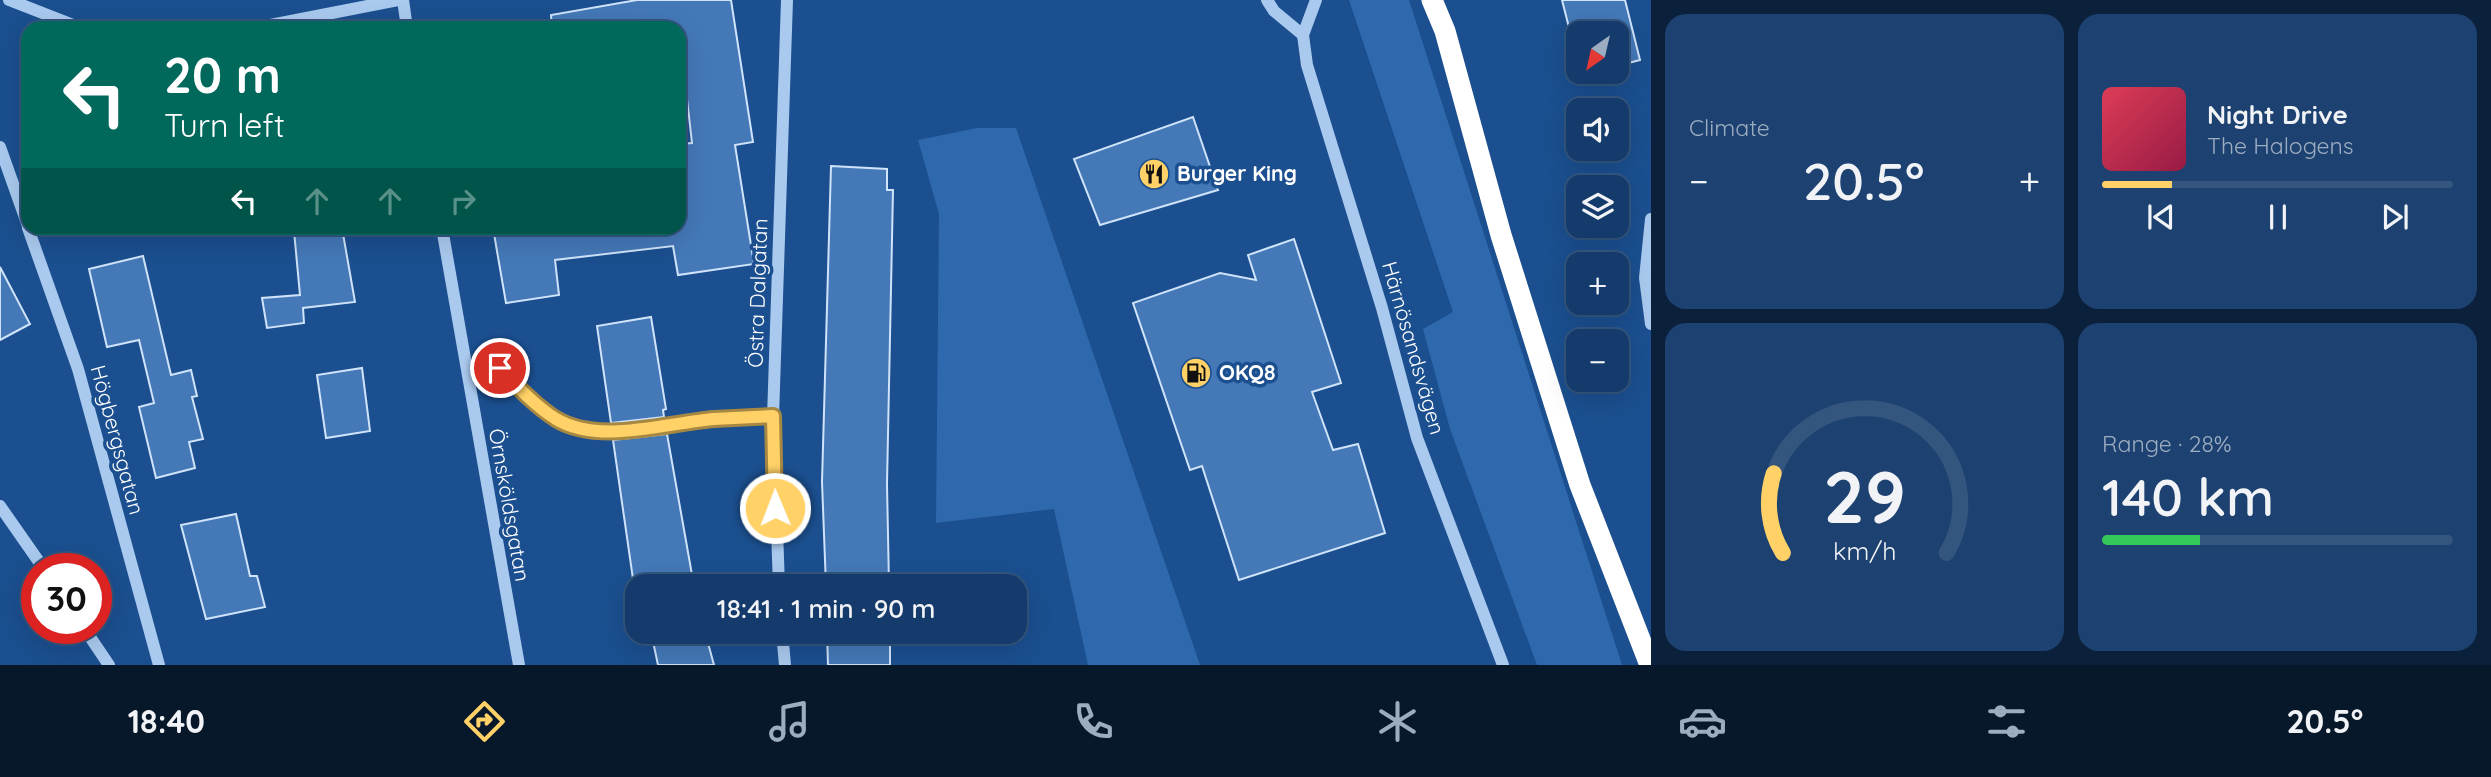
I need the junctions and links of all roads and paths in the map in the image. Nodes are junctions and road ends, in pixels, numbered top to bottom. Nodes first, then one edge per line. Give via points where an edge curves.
1 (9, 0) edge
2 (400, 0) edge
3 (787, 0) edge
4 (1267, 0) edge
5 (1316, 0) edge
6 (1432, 0) edge
7 (1442, 0) edge
8 (63, 21) edge
9 (291, 21) edge
10 (405, 21) edge
11 (1445, 31) junction
12 (1304, 35) junction
13 (0, 147) edge
14 (21, 207) edge
15 (1651, 219) edge
16 (31, 235) edge
17 (443, 235) edge
18 (1651, 324) edge
19 (500, 368) dead end
20 (773, 416) junction
21 (0, 506) edge
22 (33, 553) edge
23 (779, 574) edge
24 (95, 644) edge
25 (783, 644) edge
26 (109, 665) edge
27 (159, 665) edge
28 (519, 665) edge
29 (785, 665) edge
30 (1503, 665) edge
31 (1650, 665) edge

1 - 8 street
2 - 9 street
2 - 10 street
3 - 20 street, Östra Dalgatan
4 - 12 street
5 - 12 street, Härnösandsvägen
6 - 11 highway
7 - 11 highway
11 - 31 highway via 1501,234 1580,485
12 - 30 street, Härnösandsvägen via 1307,65 1417,438
13 - 14 street, Högbergsgatan
15 - 18 street via 1645,278
16 - 27 street, Högbergsgatan via 78,369
17 - 28 street, Örnsköldsgatan
19 - 20 street via 557,420 594,432
20 - 23 street, Östra Dalgatan
21 - 22 street
24 - 26 street
25 - 29 street

